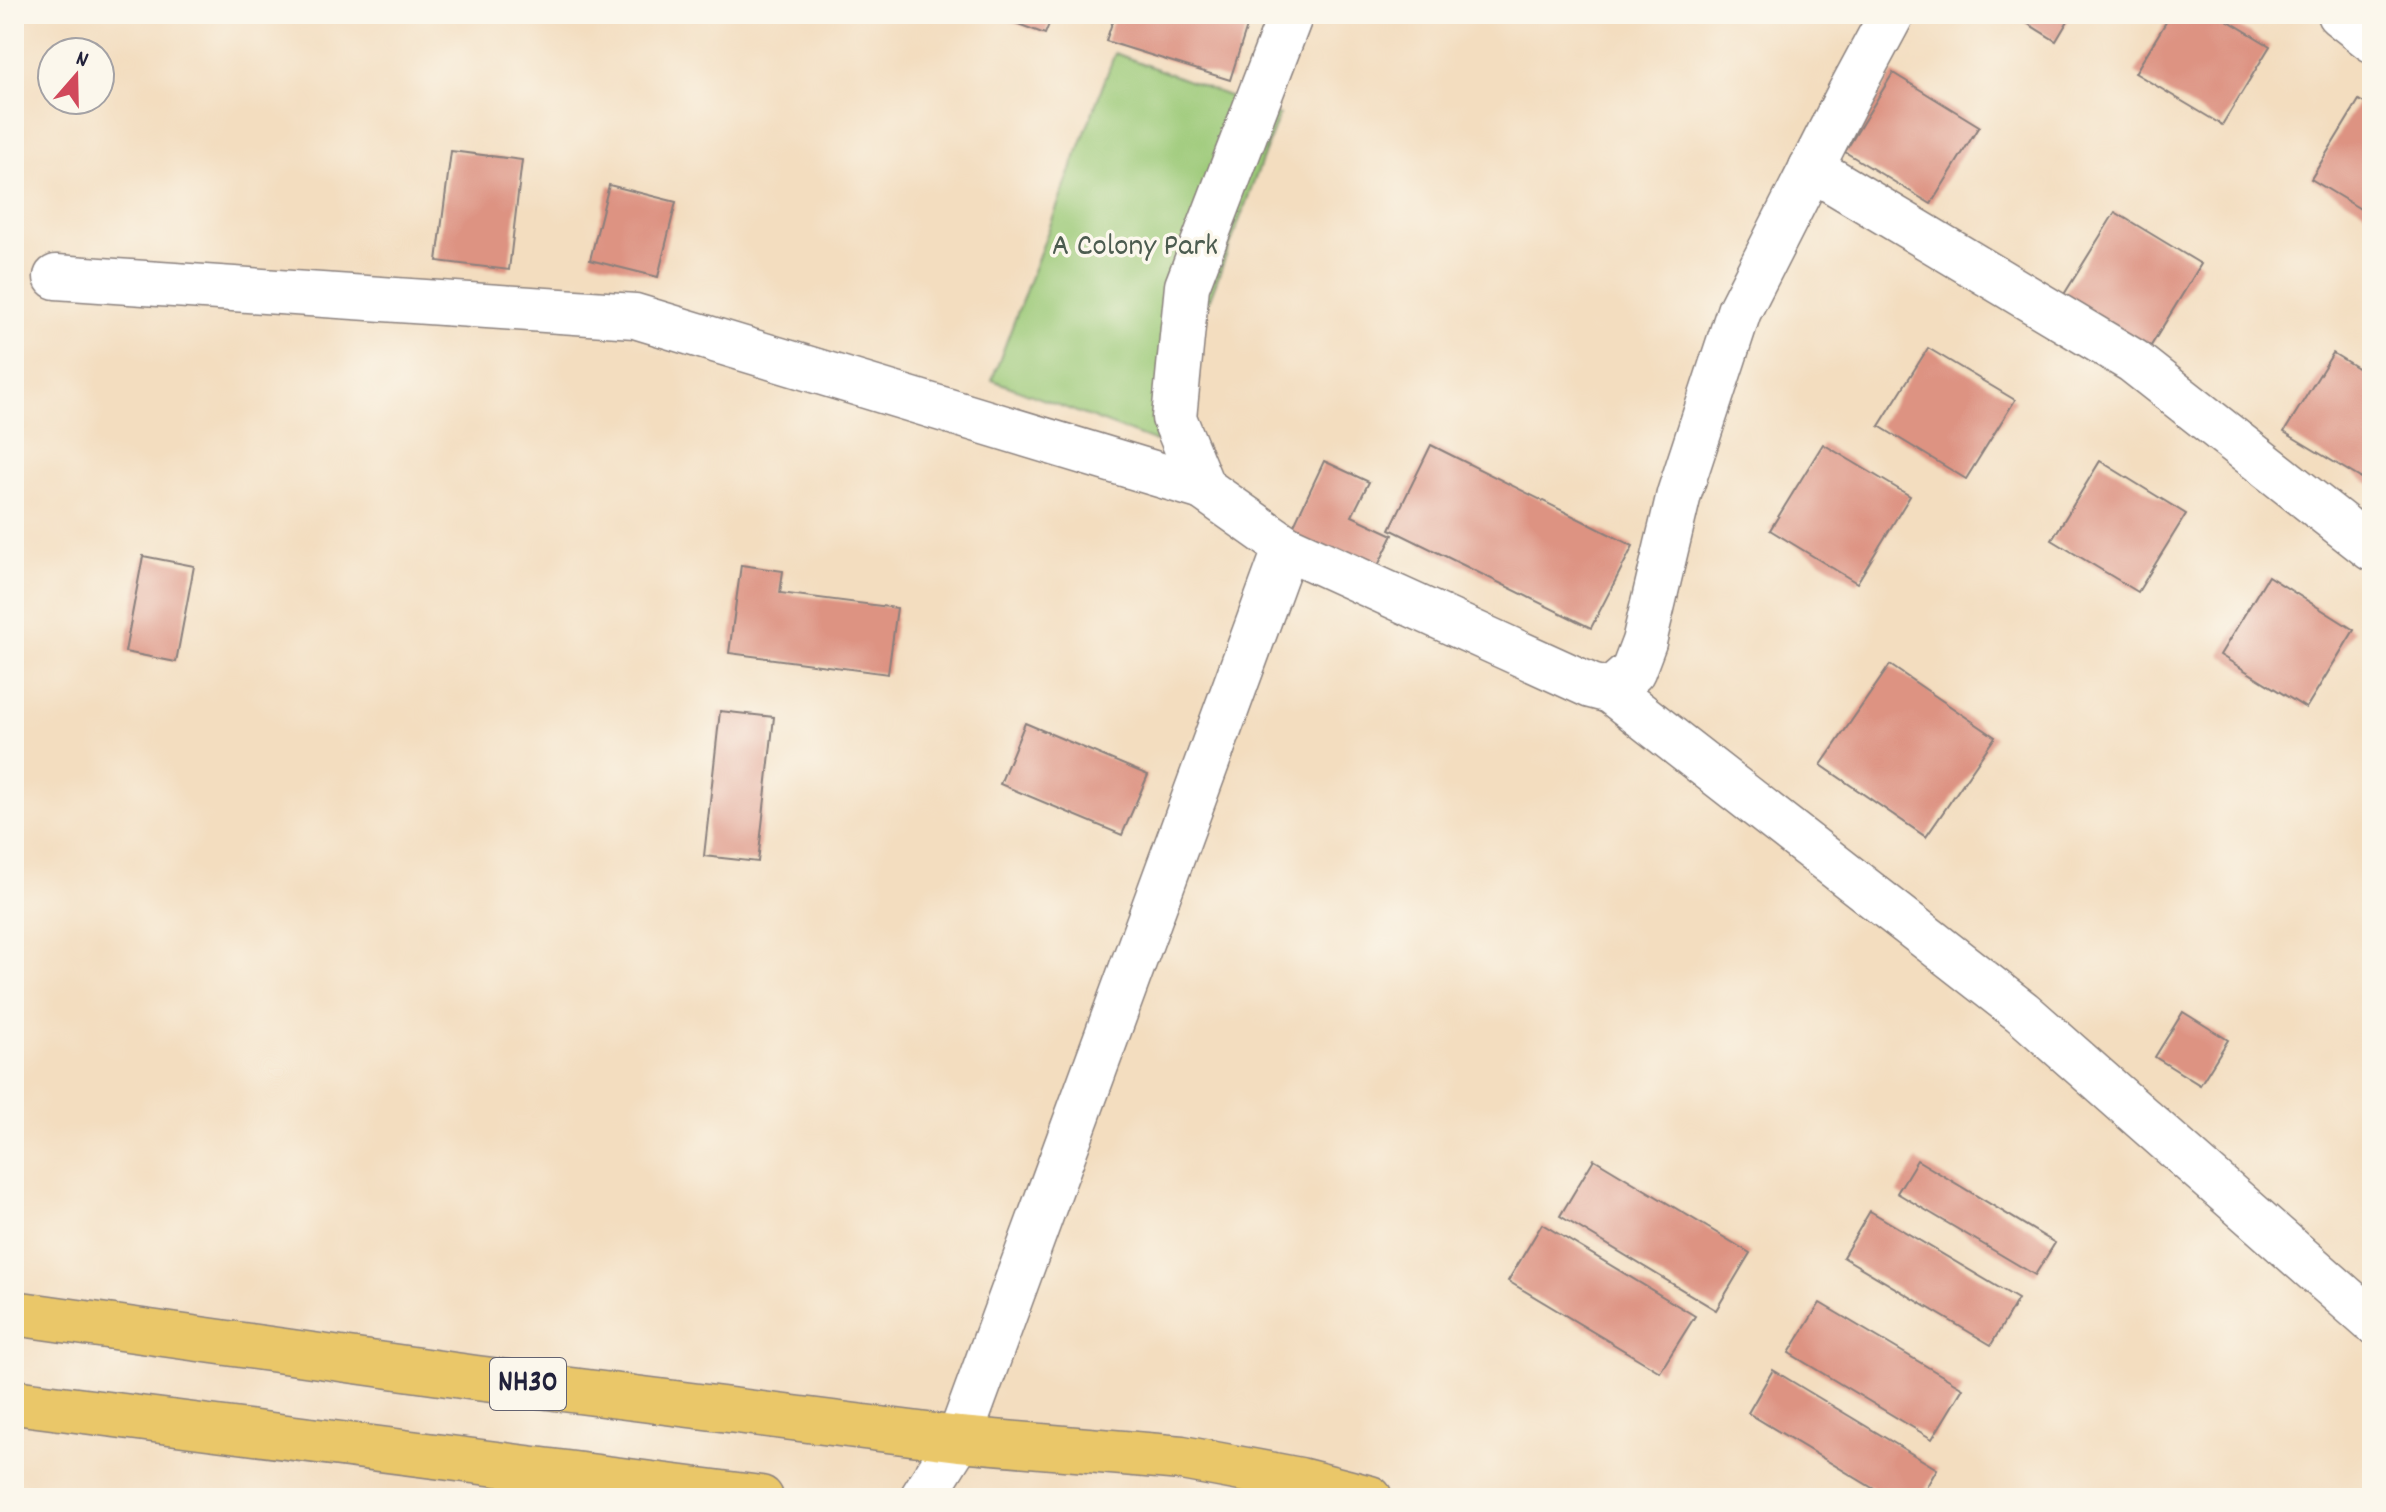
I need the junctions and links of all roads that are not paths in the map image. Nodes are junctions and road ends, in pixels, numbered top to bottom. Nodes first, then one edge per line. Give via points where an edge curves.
1 (1291, 14) edge
2 (1892, 14) edge
3 (2339, 14) edge
4 (2372, 40) edge
5 (1811, 168) junction
6 (56, 277) dead end
7 (1203, 488) junction
8 (1286, 547) junction
9 (2372, 549) edge
10 (1610, 691) junction
11 (14, 1313) edge
12 (2372, 1321) edge
13 (14, 1402) edge
14 (959, 1439) junction
15 (761, 1498) edge
16 (922, 1498) edge
17 (1370, 1498) edge

1 - 7 street via 1187,286 1174,418
2 - 5 street
3 - 4 street
5 - 9 street via 2133,361
5 - 10 street via 1739,311 1679,494 1644,642 1633,671
6 - 7 street via 635,316
7 - 8 street
8 - 10 street
8 - 14 street
10 - 12 street via 2022,1012
11 - 14 highway, NH30
13 - 15 highway
14 - 16 street
14 - 17 highway, NH30 via 1182,1458

